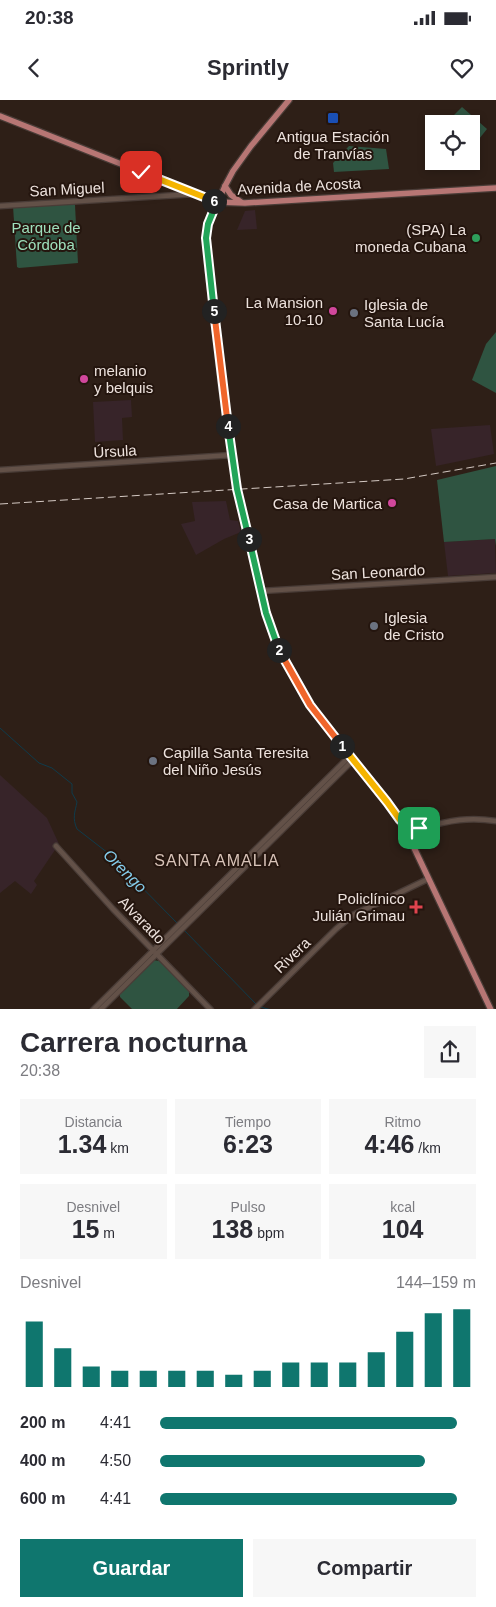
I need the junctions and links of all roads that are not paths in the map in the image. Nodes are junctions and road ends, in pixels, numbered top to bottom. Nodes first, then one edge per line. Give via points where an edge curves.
1 (289, 100) edge
2 (0, 116) edge
3 (225, 186) junction
4 (496, 188) edge
5 (196, 194) junction
6 (217, 202) junction
7 (241, 202) junction
8 (0, 206) edge
9 (232, 455) junction
10 (0, 470) edge
11 (496, 577) edge
12 (261, 592) junction
13 (352, 758) junction
14 (400, 820) junction
15 (496, 821) edge
16 (424, 828) junction
17 (416, 829) junction
18 (409, 834) junction
19 (56, 846) dead end
20 (428, 879) junction
21 (156, 951) junction
22 (94, 1009) edge
23 (101, 1009) edge
24 (210, 1009) edge
25 (254, 1009) edge
26 (492, 1009) edge

1 - 3 main road via 251,146
2 - 5 main road, Avenida de Acosta
3 - 6 main road
3 - 7 main road
4 - 7 main road, Avenida de Acosta
5 - 6 main road, Avenida de Acosta
5 - 8 street, San Miguel
6 - 7 main road, Avenida de Acosta
6 - 9 main road via 208,224 207,258
9 - 10 street, Úrsula
9 - 12 main road
11 - 12 street, San Leonardo
12 - 13 main road via 273,636 285,661 318,716
13 - 14 main road
13 - 21 street
14 - 17 street
14 - 18 main road
15 - 16 street via 460,819
16 - 17 street
16 - 18 street
17 - 18 street
18 - 20 main road
19 - 21 street, Alvarado
20 - 25 street, Rivera via 354,915
20 - 26 main road
21 - 22 street
21 - 23 street
21 - 24 street, Alvarado

